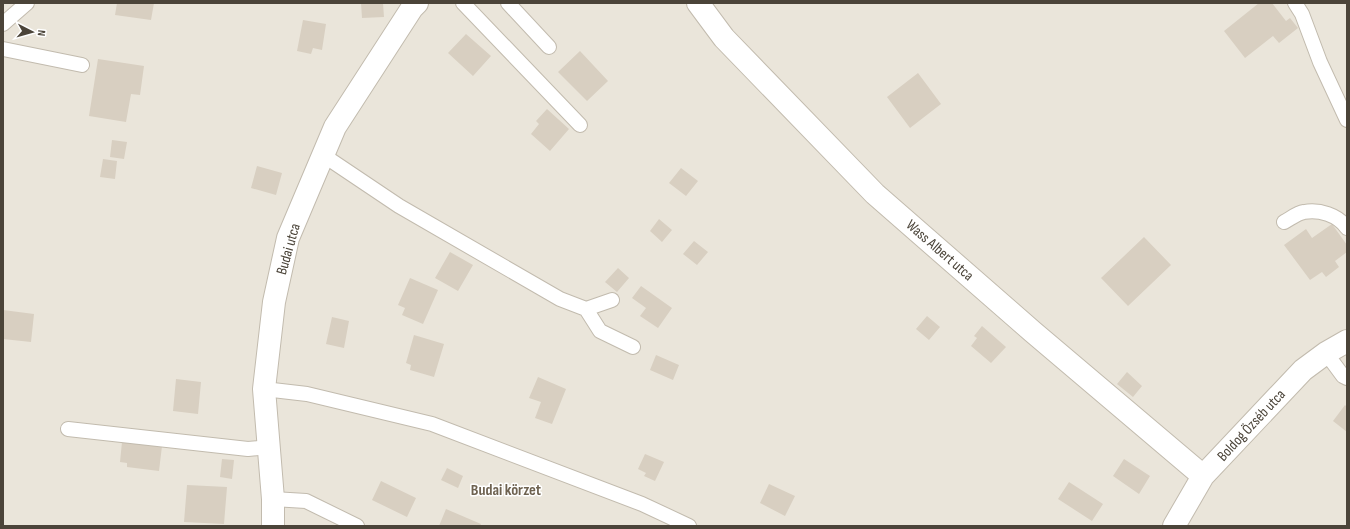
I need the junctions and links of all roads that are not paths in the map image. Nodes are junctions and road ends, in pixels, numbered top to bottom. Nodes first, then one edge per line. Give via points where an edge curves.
1 (27, 3) edge
2 (417, 3) edge
3 (463, 3) edge
4 (508, 3) edge
5 (698, 3) edge
6 (1295, 3) edge
7 (3, 24) edge
8 (549, 47) dead end
9 (3, 49) edge
10 (82, 65) dead end
11 (1347, 120) edge
12 (580, 125) dead end
13 (323, 155) junction
14 (1284, 222) dead end
15 (1347, 228) edge
16 (612, 300) dead end
17 (586, 309) junction
18 (1347, 341) edge
19 (633, 347) dead end
20 (1326, 353) junction
21 (1347, 378) edge
22 (264, 389) junction
23 (68, 429) dead end
24 (269, 447) junction
25 (1203, 476) junction
26 (273, 499) junction
27 (274, 526) edge
28 (358, 526) edge
29 (688, 526) edge
30 (1174, 526) edge

1 - 7 lane
2 - 13 street, Budai utca via 335,127
3 - 12 lane
4 - 8 lane
5 - 25 street, Wass Albert utca via 724,38 875,194
6 - 11 lane
9 - 10 lane
13 - 17 lane via 399,206 560,300
13 - 22 street, Budai utca via 288,238 274,302
14 - 15 lane via 1302,212 1321,211 1342,221
16 - 17 lane
17 - 19 lane via 600,331
18 - 20 street, Boldog Özséb utca
20 - 21 lane
20 - 25 street, Boldog Özséb utca via 1303,370
22 - 24 street, Budai utca
22 - 29 lane via 307,394 432,424 642,504
23 - 24 lane via 248,449
24 - 26 street, Budai utca
25 - 30 street, Boldog Özséb utca
26 - 27 street, Budai utca
26 - 28 lane via 306,501

